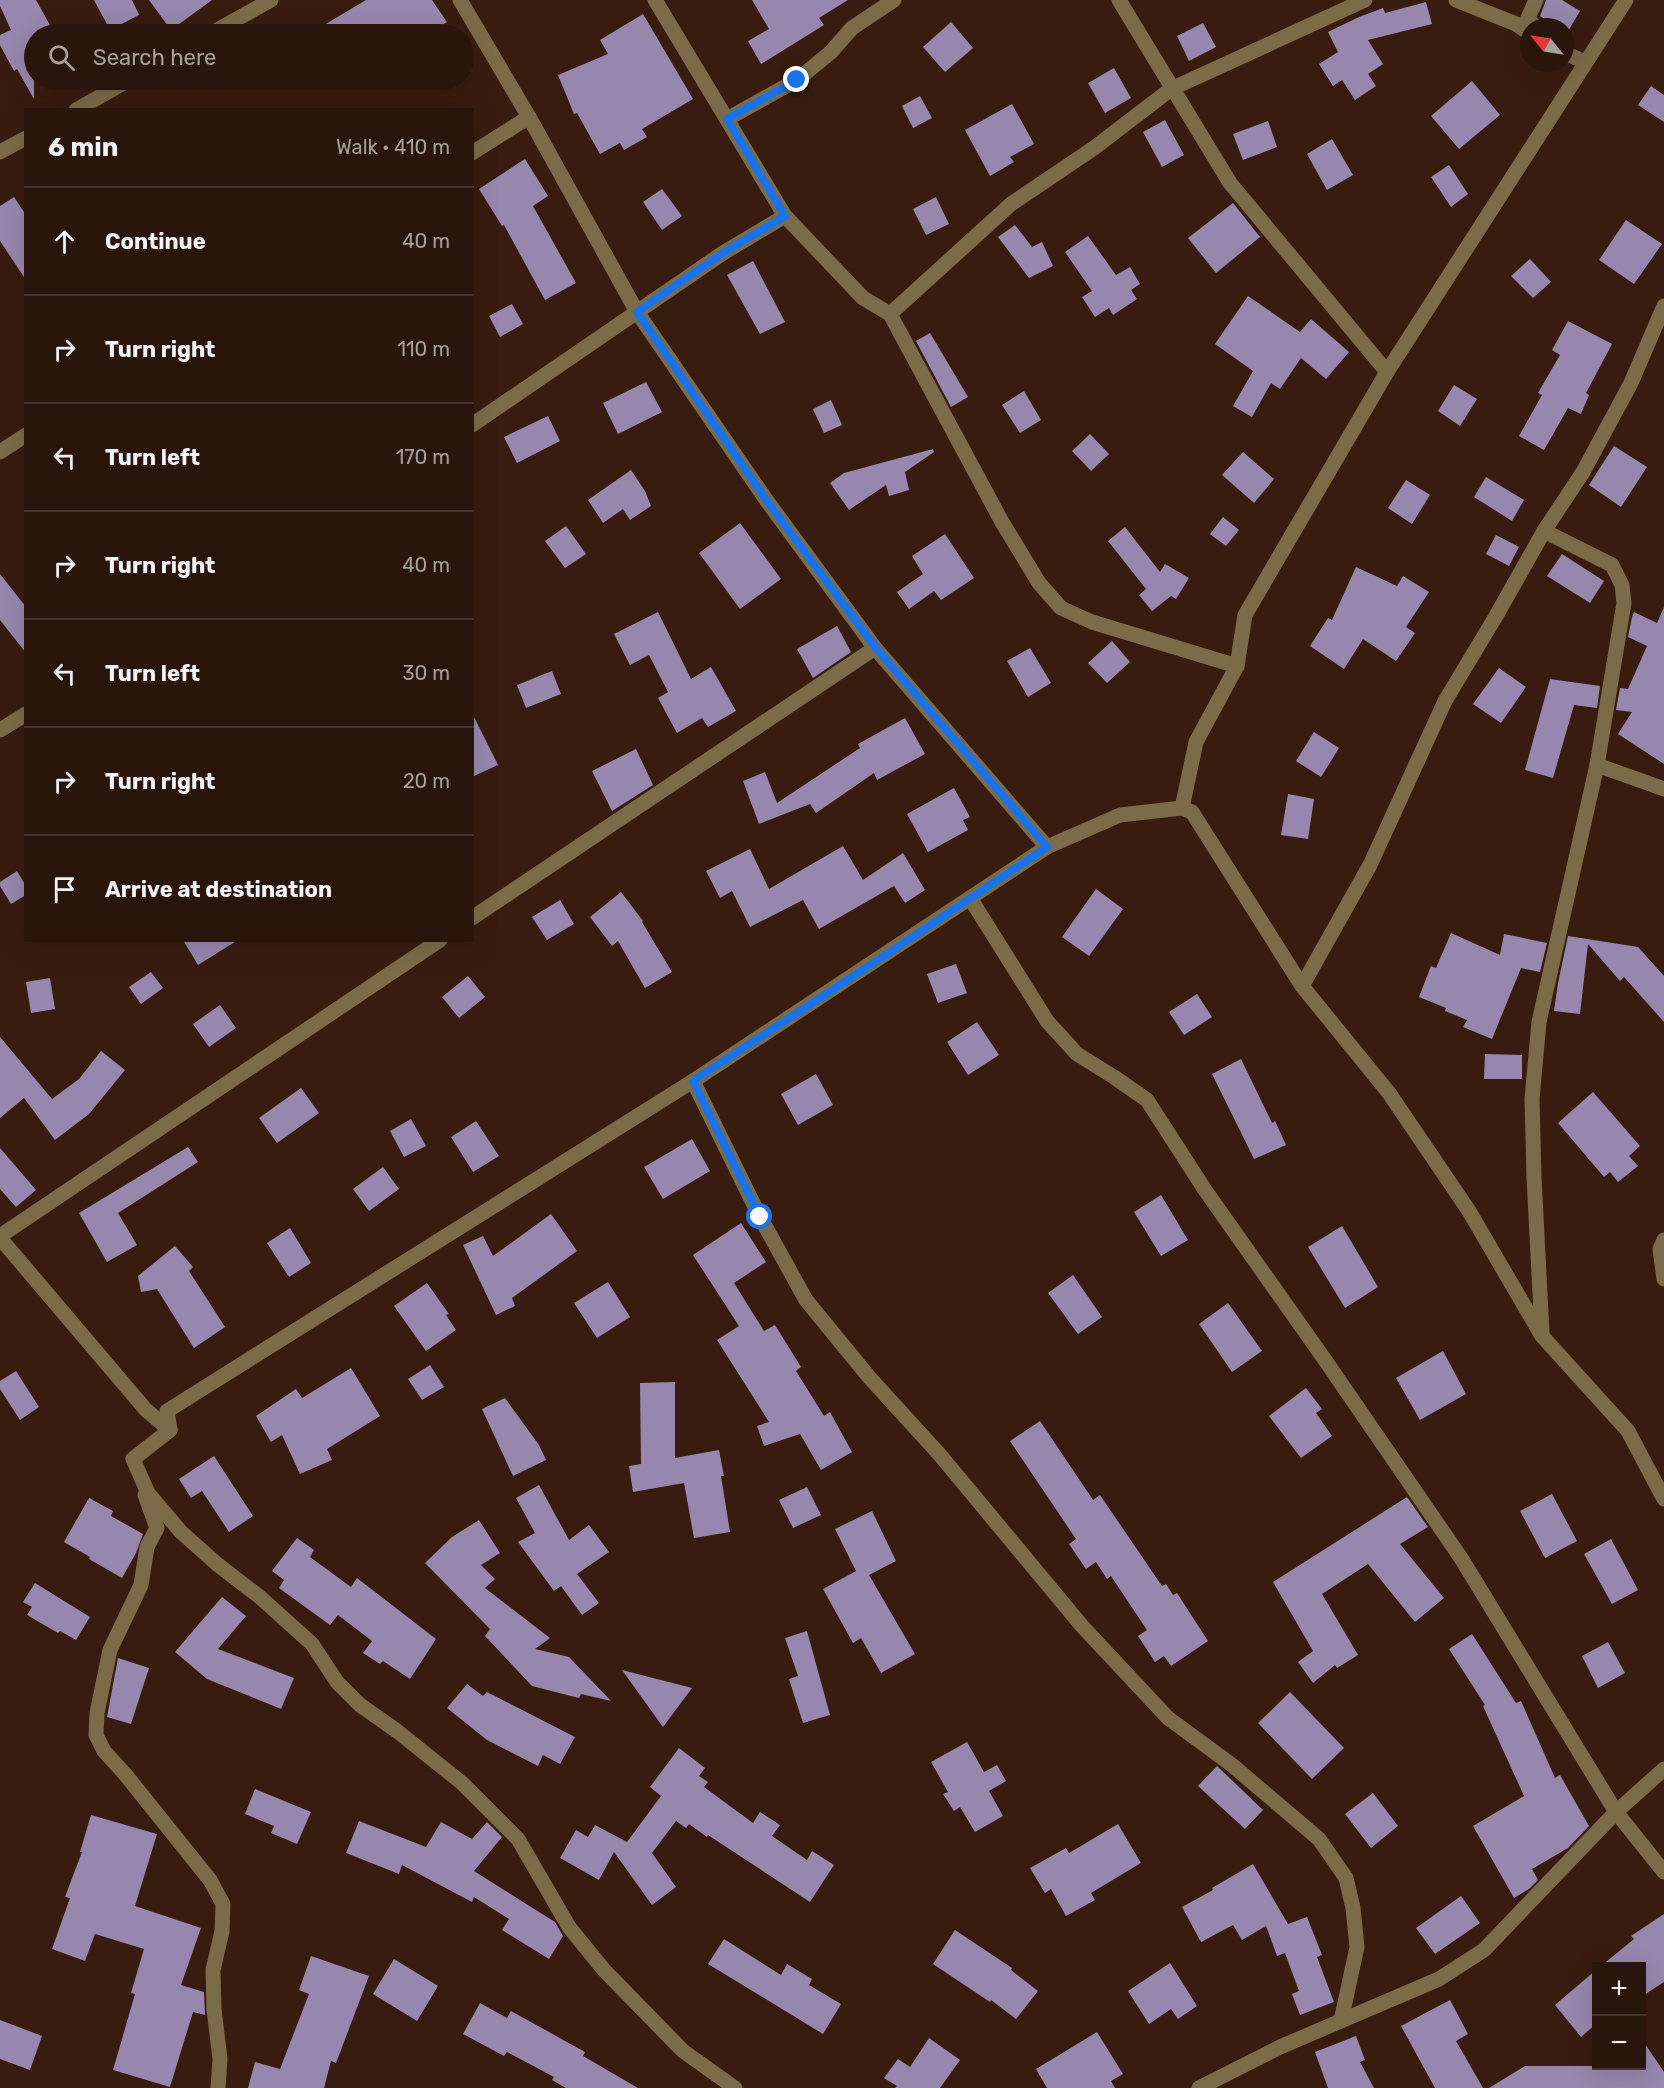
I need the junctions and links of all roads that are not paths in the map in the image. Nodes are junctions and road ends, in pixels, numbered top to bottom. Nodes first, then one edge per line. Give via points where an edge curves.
1 (272, 0) edge
2 (460, 0) edge
3 (655, 0) edge
4 (894, 0) edge
5 (1119, 0) edge
6 (1365, 0) edge
7 (1456, 0) edge
8 (1536, 0) edge
9 (1626, 0) edge
10 (1528, 18) edge
11 (228, 24) edge
12 (1520, 27) edge
13 (1574, 57) edge
14 (1585, 62) junction
15 (1172, 89) junction
16 (111, 90) edge
17 (80, 108) edge
18 (529, 117) junction
19 (727, 119) junction
20 (24, 139) edge
21 (0, 152) edge
22 (474, 152) edge
23 (785, 216) junction
24 (1664, 306) edge
25 (637, 312) junction
26 (890, 314) junction
27 (1387, 372) junction
28 (474, 424) edge
29 (24, 436) edge
30 (0, 452) edge
31 (1544, 531) junction
32 (876, 648) junction
33 (1237, 666) junction
34 (24, 715) edge
35 (0, 730) edge
36 (1597, 765) junction
37 (1664, 789) edge
38 (1182, 808) junction
39 (1047, 847) junction
40 (970, 898) junction
41 (474, 917) edge
42 (437, 942) edge
43 (1302, 986) junction
44 (693, 1081) junction
45 (0, 1237) edge
46 (1664, 1240) edge
47 (1664, 1279) edge
48 (1542, 1336) junction
49 (170, 1430) junction
50 (133, 1459) junction
51 (1664, 1499) edge
52 (1664, 1769) edge
53 (1616, 1812) junction
54 (1664, 1872) edge
55 (1341, 2021) junction
56 (218, 2088) edge
57 (735, 2088) edge
58 (1199, 2088) edge

1 - 11 street
2 - 18 street
3 - 19 street
4 - 19 street via 852,28 831,52 797,80
5 - 15 street
6 - 15 street
7 - 12 street
8 - 10 street
9 - 14 street
13 - 14 street
14 - 27 street
15 - 26 street via 1011,204
15 - 27 street via 1230,183
16 - 17 street
18 - 22 street
18 - 25 street
19 - 23 street
20 - 21 street
23 - 25 street
23 - 26 street via 863,298
24 - 31 street via 1631,383 1583,472
25 - 28 street
25 - 32 street via 767,501
26 - 33 street via 1002,522 1039,584 1061,608 1092,622
27 - 33 street via 1245,615
29 - 30 street
31 - 36 street via 1612,565 1622,585 1623,616
31 - 43 street via 1445,701 1370,865
32 - 39 street
32 - 41 street
33 - 38 street via 1196,742
34 - 35 street
36 - 37 street
36 - 48 street via 1539,1022 1532,1099
38 - 39 street via 1120,815
38 - 43 street via 1192,812
39 - 40 street
40 - 44 street
40 - 53 street via 1047,1022 1077,1054 1147,1100 1205,1190 1461,1558
42 - 45 street
43 - 48 street via 1389,1093 1469,1211
44 - 49 street via 167,1411
44 - 55 street via 806,1300 869,1377 940,1455 1082,1626 1168,1718 1232,1765 1319,1839 1346,1878 1357,1947
45 - 49 street via 146,1410
46 - 47 street via 1660,1249
48 - 51 street via 1628,1431
49 - 50 street
50 - 56 street via 157,1528 147,1547 141,1585 110,1650 96,1735 104,1752 210,1880 223,1904 222,1932 213,1970 220,2059
50 - 57 street via 148,1493 181,1532 312,1644 337,1682 360,1705 462,1783 518,1839 569,1927 604,1970 683,2051
52 - 53 street
53 - 54 street
53 - 55 street via 1484,1950 1439,1979
55 - 58 street

